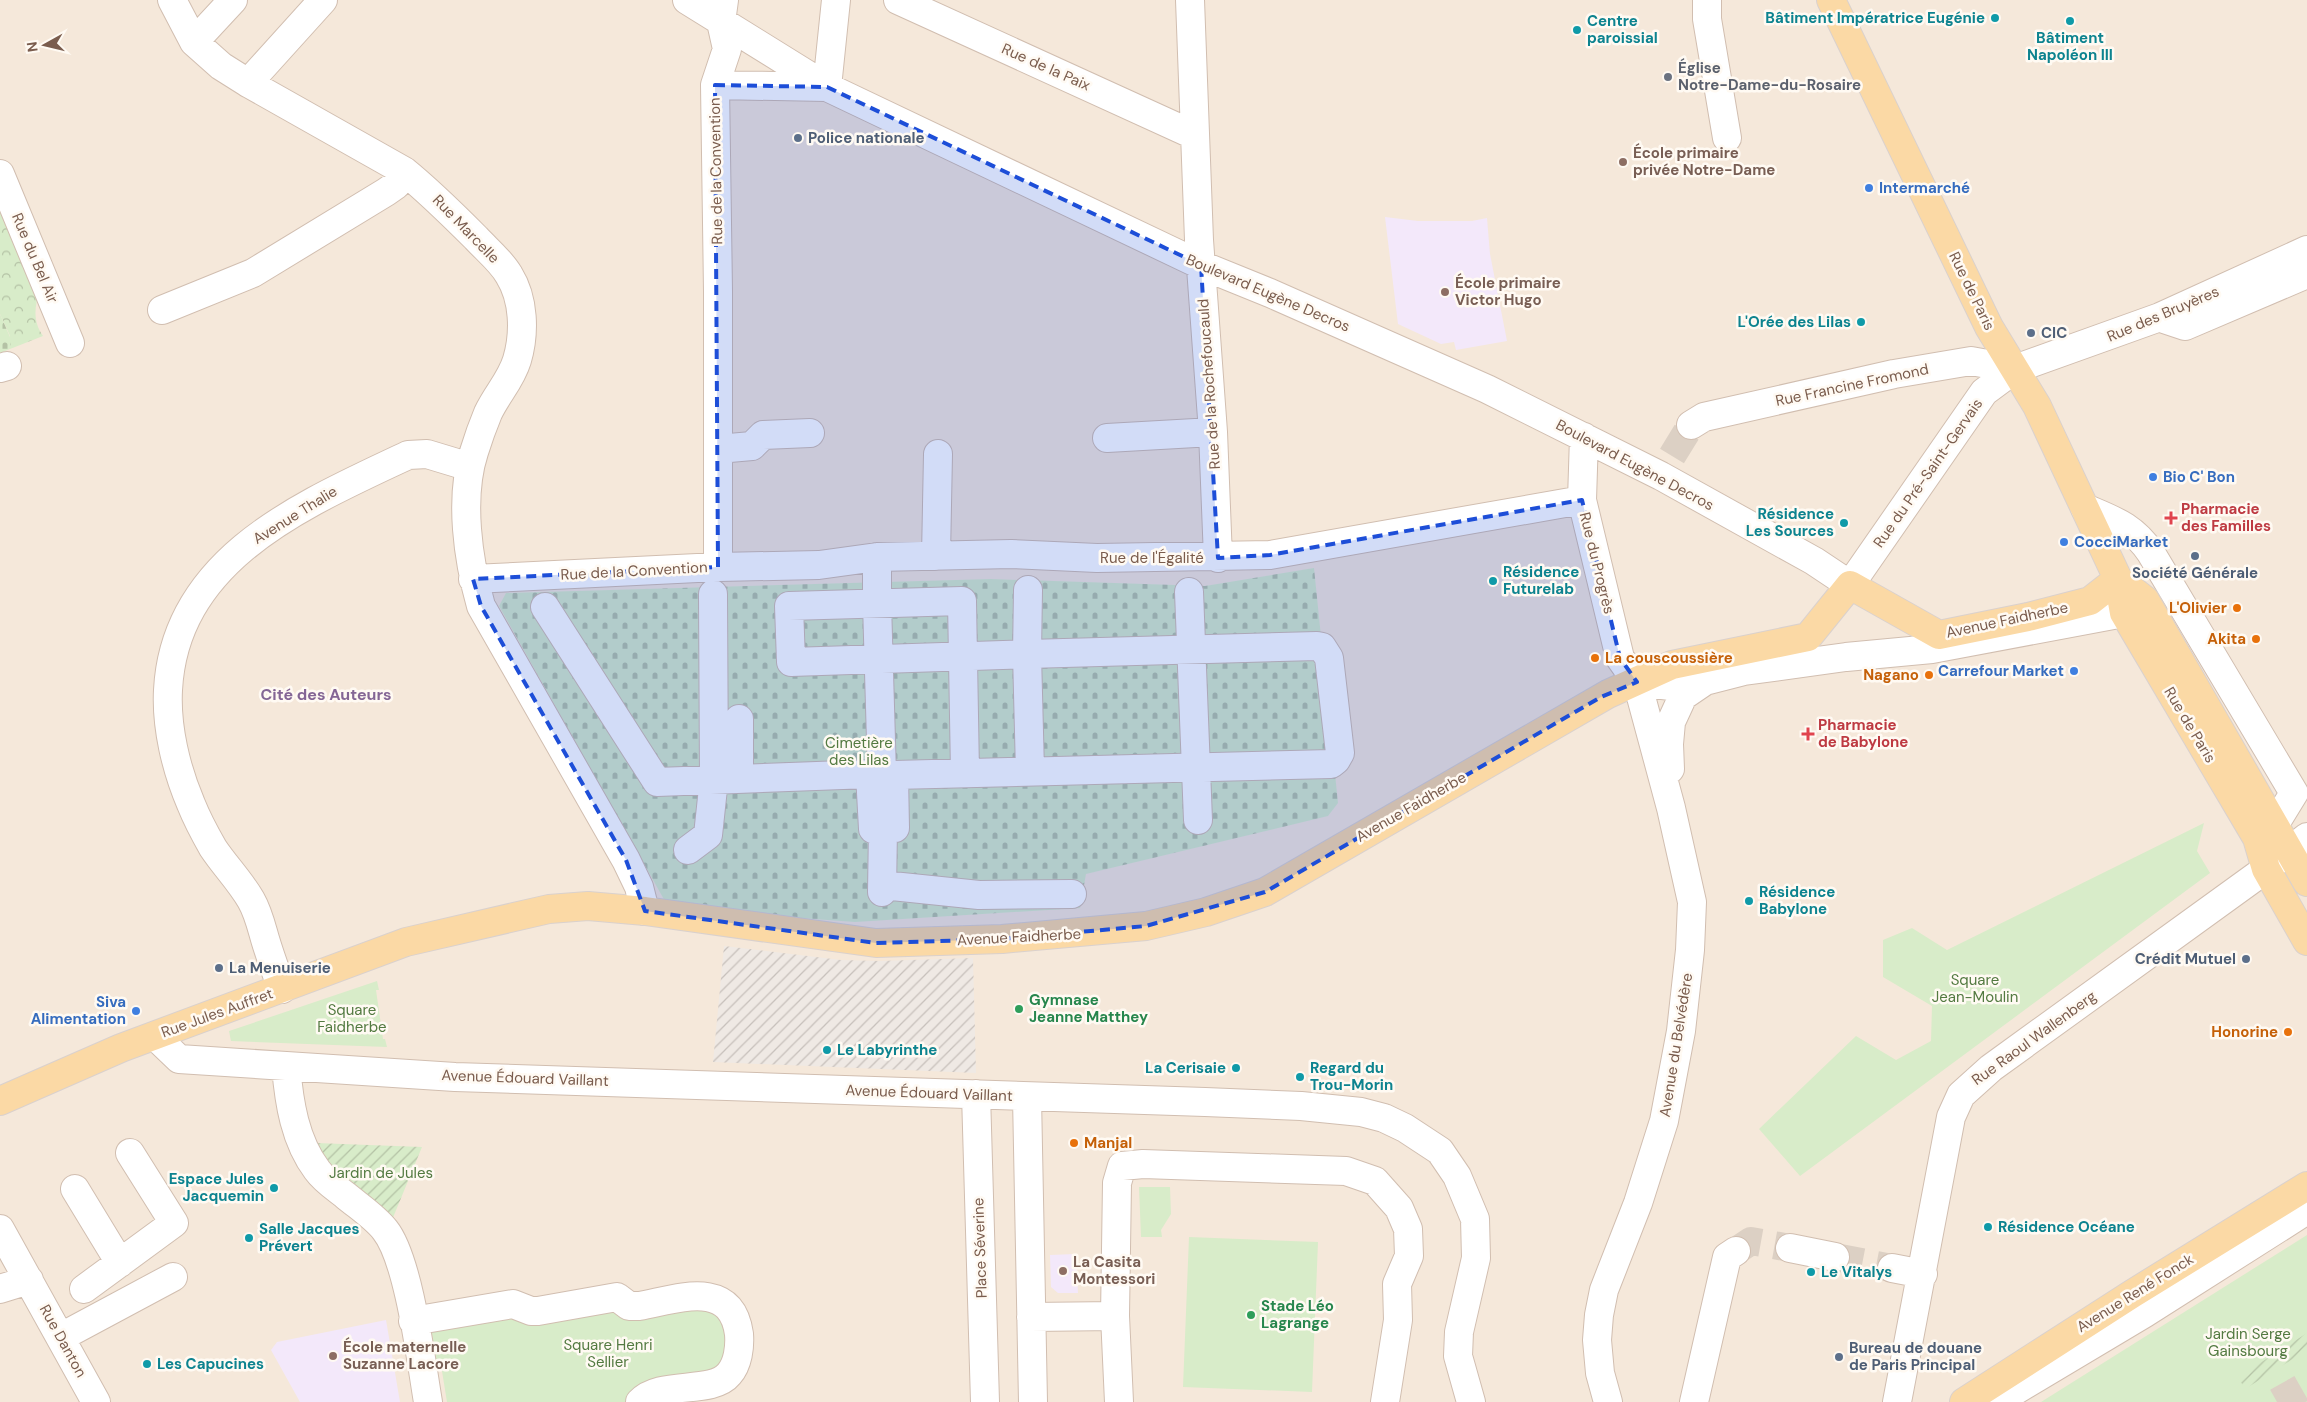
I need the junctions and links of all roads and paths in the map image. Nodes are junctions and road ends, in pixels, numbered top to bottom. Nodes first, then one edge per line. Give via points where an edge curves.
1 (172, 0) edge
2 (233, 0) edge
3 (323, 0) edge
4 (687, 0) edge
5 (836, 0) edge
6 (898, 0) edge
7 (1190, 0) edge
8 (1707, 0) edge
9 (1831, 0) edge
10 (723, 11) edge
11 (194, 42) junction
12 (248, 83) junction
13 (715, 85) junction
14 (827, 87) junction
15 (1194, 134) junction
16 (1727, 138) dead end
17 (404, 172) junction
18 (0, 174) edge
19 (2307, 250) edge
20 (1201, 265) junction
21 (2307, 274) edge
22 (162, 310) dead end
23 (2160, 317) junction
24 (70, 342) dead end
25 (2015, 369) junction
26 (1691, 425) tunnel mouth
27 (1213, 432) junction
28 (1584, 437) junction
29 (1107, 438) dead end
30 (802, 442) dead end
31 (718, 449) junction
32 (938, 454) dead end
33 (470, 467) junction
34 (1582, 500) junction
35 (2085, 508) junction
36 (936, 556) junction
37 (877, 557) junction
38 (1218, 558) junction
39 (718, 567) junction
40 (2118, 578) junction
41 (473, 579) junction
42 (1850, 585) junction
43 (1028, 590) dead end
44 (1189, 592) dead end
45 (713, 594) dead end
46 (877, 603) junction
47 (545, 607) dead end
48 (2124, 613) junction
49 (1192, 649) junction
50 (1027, 654) junction
51 (963, 656) junction
52 (878, 659) junction
53 (1705, 681) junction
54 (1637, 682) junction
55 (739, 719) dead end
56 (1196, 767) junction
57 (1030, 771) junction
58 (965, 773) junction
59 (882, 775) junction
60 (726, 778) junction
61 (1671, 808) junction
62 (1198, 820) dead end
63 (2275, 824) junction
64 (2298, 843) edge
65 (688, 850) dead end
66 (2266, 869) junction
67 (2307, 882) edge
68 (1072, 894) dead end
69 (645, 911) junction
70 (2307, 942) edge
71 (282, 989) junction
72 (155, 1036) junction
73 (286, 1066) junction
74 (976, 1094) junction
75 (1027, 1097) junction
76 (0, 1100) edge
77 (130, 1153) dead end
78 (2307, 1186) edge
79 (75, 1189) dead end
80 (2307, 1210) edge
81 (0, 1229) edge
82 (1790, 1248) tunnel mouth
83 (1736, 1251) tunnel mouth
84 (1836, 1256) tunnel mouth
85 (120, 1263) junction
86 (1892, 1268) tunnel mouth
87 (1923, 1274) junction
88 (173, 1277) dead end
89 (29, 1280) junction
90 (0, 1289) edge
91 (84, 1289) dead end
92 (1115, 1316) junction
93 (1031, 1317) junction
94 (413, 1321) junction
95 (61, 1336) junction
96 (96, 1402) edge
97 (428, 1402) edge
98 (640, 1402) edge
99 (985, 1402) edge
100 (1033, 1402) edge
101 (1119, 1402) edge
102 (1385, 1402) edge
103 (1471, 1402) edge
104 (1608, 1402) edge
105 (1694, 1402) edge
106 (1897, 1402) edge
107 (1964, 1402) edge
108 (1996, 1402) edge

1 - 11 street, Rue Marcelle
2 - 11 street
3 - 12 street
4 - 10 street, Boulevard Eugène Decros
5 - 14 street
6 - 15 street, Rue de la Paix
7 - 15 street, Rue de la Rochefoucauld
8 - 16 street via 1708,28
9 - 25 main road, Rue de Paris via 1989,327
10 - 13 street, Rue de la Convention via 727,49
10 - 14 street, Boulevard Eugène Decros
11 - 12 street, Rue Marcelle via 221,66
12 - 17 street, Rue Marcelle
13 - 14 street, Rue de la Convention
13 - 31 street, Rue de la Convention
14 - 20 street, Boulevard Eugène Decros
15 - 20 street, Rue de la Rochefoucauld
17 - 22 street via 396,185 386,192 253,273
17 - 33 street, Rue Marcelle via 426,188 498,260 518,294 522,318 517,360 512,375 489,412
18 - 24 street, Rue du Bel Air
19 - 23 street, Rue des Bruyères
20 - 27 street, Rue de la Rochefoucauld
20 - 28 street, Boulevard Eugène Decros via 1478,385
21 - 23 street via 2185,326
23 - 25 street, Rue des Bruyères
25 - 26 street, Rue Francine Fromond via 1971,362 1894,374 1704,417
25 - 35 main road, Rue de Paris via 2037,406
25 - 42 street, Rue du Pré-Saint-Gervais via 1984,392
27 - 29 street
27 - 38 street, Rue de la Rochefoucauld
28 - 34 street, Rue du Progrès
28 - 42 street, Boulevard Eugène Decros via 1667,466
30 - 31 street via 760,450 752,446
31 - 39 street, Rue de la Convention
32 - 36 street
33 - 41 street, Rue Marcelle via 466,499
33 - 71 street, Avenue Thalie via 427,454 408,455 304,506 261,533 215,574 197,597 179,634 172,654 167,707 183,780 213,848 251,899
34 - 38 street, Rue de l'Égalité via 1270,555
34 - 54 street, Rue du Progrès via 1620,658
35 - 40 main road, Rue de Paris
35 - 63 street via 2127,526 2140,537 2150,553 2294,793
36 - 37 street, Rue de l'Égalité
36 - 38 street, Rue de l'Égalité via 1011,554
37 - 39 street, Rue de l'Égalité via 819,565
37 - 46 street
39 - 41 street, Rue de la Convention
40 - 42 main road, Avenue Faidherbe via 2090,602 1939,635
40 - 48 main road, Rue de Paris
40 - 63 main road, Rue de Paris via 2145,600
41 - 69 street via 481,606 626,860 639,887
42 - 54 main road, Avenue Faidherbe via 1808,637 1672,665
43 - 50 street
44 - 49 street
45 - 60 street
46 - 51 street via 962,601
46 - 52 street
46 - 52 street via 789,606 790,662
47 - 60 street via 658,782
48 - 53 street via 1932,649 1762,668
48 - 66 main road, Rue de Paris via 2257,838
49 - 50 street
49 - 56 street
49 - 56 street via 1322,647 1329,658 1340,753 1334,762 1328,764
50 - 51 street
50 - 57 street
51 - 52 street
51 - 58 street
52 - 59 street
53 - 54 street via 1670,686
53 - 61 street via 1684,696 1672,722 1669,744
54 - 61 street, Avenue du Belvédère
54 - 69 main road, Avenue Faidherbe via 1601,697 1265,892 1206,912 1146,926 1002,939 876,943
55 - 60 street
56 - 57 street
56 - 62 street
57 - 58 street
58 - 59 street
59 - 60 street
59 - 68 street via 895,828 883,828 887,889 979,895
60 - 65 street via 708,835
61 - 104 street, Avenue du Belvédère via 1692,902 1690,950 1681,1031 1664,1121 1638,1203 1604,1290 1599,1315 1600,1373
63 - 64 main road, Rue de Paris
64 - 66 street, Rue Raoul Wallenberg
64 - 67 main road, Rue de Paris
66 - 70 main road, Rue de Paris
66 - 87 street, Rue Raoul Wallenberg via 1968,1086 1951,1117
69 - 71 main road, Rue Jules Auffret via 588,906 549,909 406,942
71 - 72 main road, Rue Jules Auffret
72 - 73 street, Avenue Édouard Vaillant via 179,1058
72 - 76 main road, Rue Jules Auffret via 80,1064
73 - 74 street, Avenue Édouard Vaillant via 455,1076
73 - 94 street via 288,1094 300,1142 317,1172 386,1230 402,1266
74 - 75 street, Avenue Édouard Vaillant
74 - 99 street, Place Séverine
75 - 93 street
75 - 103 street, Avenue Édouard Vaillant via 1301,1106 1360,1112 1391,1121 1440,1151 1457,1176 1475,1219 1476,1258 1459,1332 1458,1356
77 - 85 street via 174,1223
78 - 107 main road, Avenue René Fonck
79 - 85 street
80 - 108 street, Avenue René Fonck via 2145,1313
81 - 89 street, Rue Danton
82 - 84 street
83 - 105 street via 1727,1257
85 - 91 street
86 - 87 street
87 - 106 street, Rue Raoul Wallenberg
88 - 95 street
89 - 90 street
89 - 95 street, Rue Danton
92 - 93 street
92 - 101 street
92 - 102 street via 1117,1183 1122,1166 1346,1171 1375,1181 1399,1208 1408,1229 1409,1256 1397,1284 1398,1320
93 - 100 street
94 - 97 street
94 - 98 street via 513,1304 538,1311 617,1297 629,1306 700,1295 718,1300 731,1313 739,1332 739,1352 731,1373 718,1382 654,1392
95 - 96 street, Rue Danton

